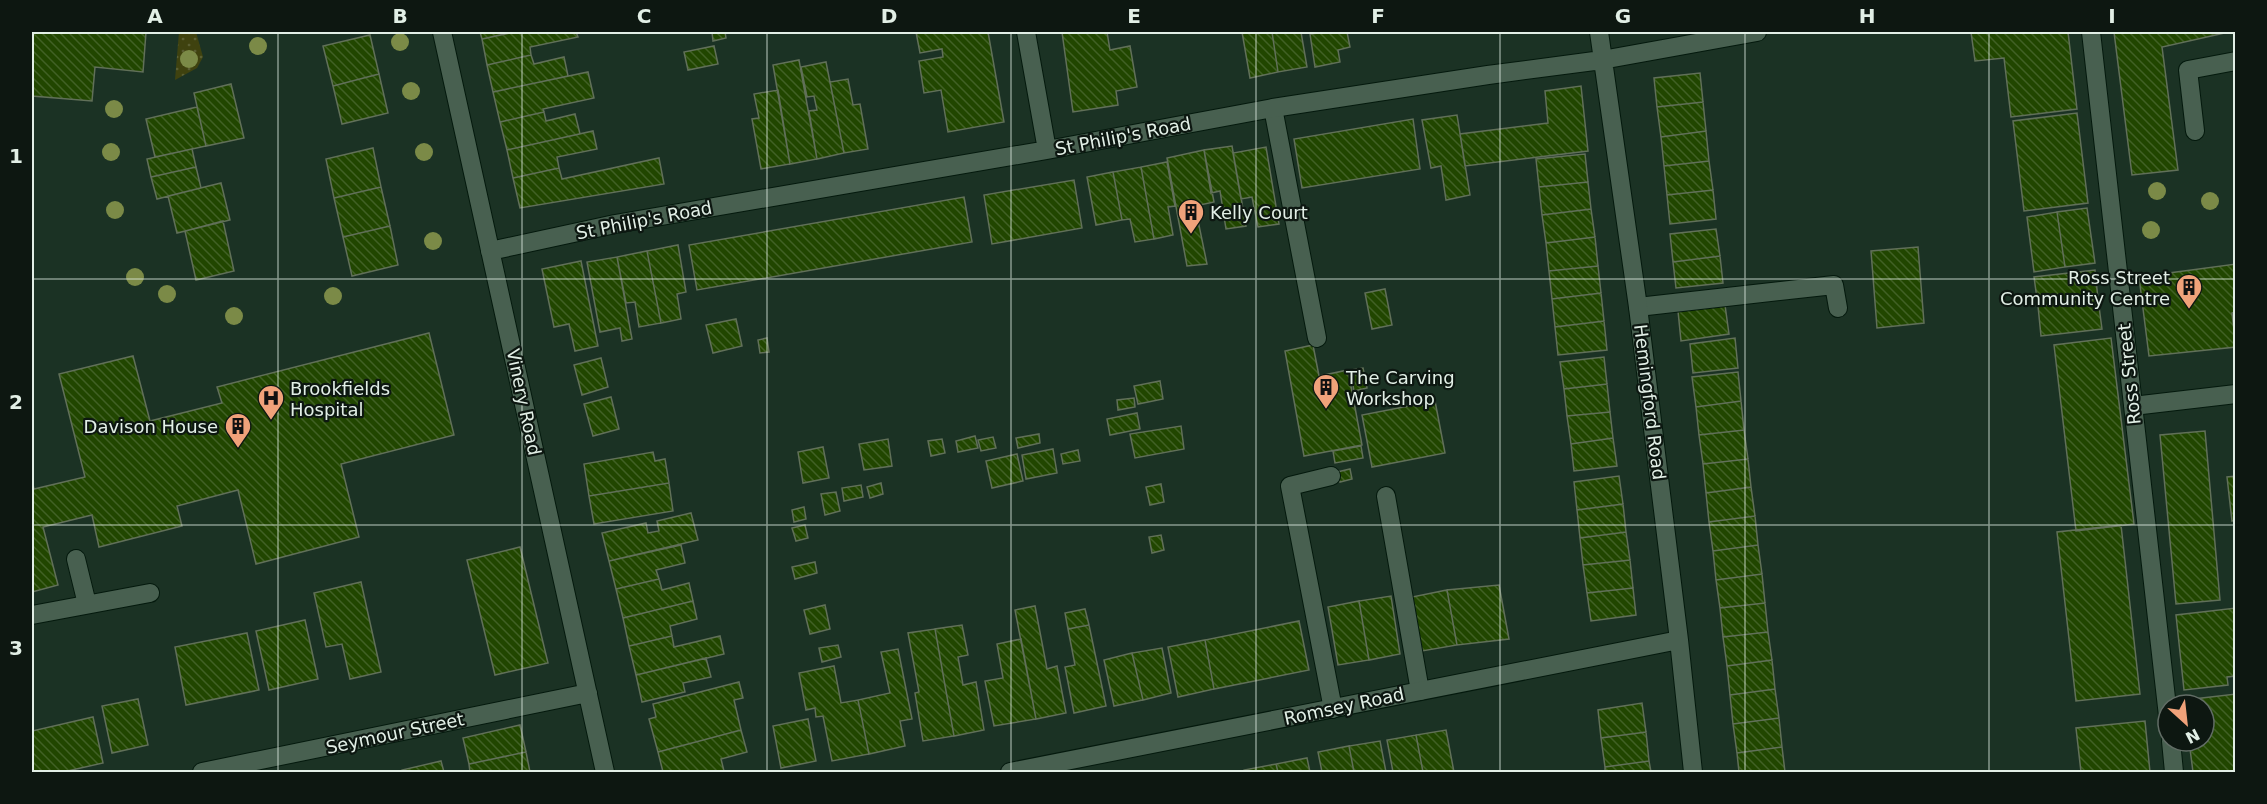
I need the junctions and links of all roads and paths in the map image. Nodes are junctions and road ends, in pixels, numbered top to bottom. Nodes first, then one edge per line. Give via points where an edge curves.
1 (442, 32) edge
2 (1026, 32) edge
3 (1757, 32) edge
4 (2091, 32) edge
5 (1599, 34) edge
6 (1602, 60) junction
7 (2235, 61) edge
8 (1274, 108) junction
9 (2195, 131) dead end
10 (1047, 150) junction
11 (490, 251) junction
12 (1638, 307) junction
13 (1838, 308) dead end
14 (1317, 338) dead end
15 (2235, 394) edge
16 (2133, 406) junction
17 (1331, 476) dead end
18 (1386, 496) dead end
19 (76, 559) dead end
20 (150, 593) dead end
21 (87, 603) junction
22 (32, 615) edge
23 (1679, 640) junction
24 (1420, 691) junction
25 (588, 693) junction
26 (2165, 693) edge
27 (1333, 709) junction
28 (2172, 753) edge
29 (202, 772) edge
30 (605, 772) edge
31 (1010, 772) edge
32 (1693, 772) edge
33 (2174, 772) edge

1 - 11 street, Vinery Road
2 - 10 street
3 - 6 street, St Philip's Road
4 - 16 street, Ross Street
5 - 6 street, Hemingford Road
6 - 8 street, St Philip's Road
6 - 12 street, Hemingford Road
7 - 9 street via 2188,70
8 - 10 street, St Philip's Road
8 - 14 street
10 - 11 street, St Philip's Road via 615,224
11 - 25 street, Vinery Road
12 - 13 street via 1834,285
12 - 23 street, Hemingford Road
15 - 16 street
16 - 26 street, Ross Street
17 - 27 street via 1290,486
18 - 24 street
19 - 21 street
20 - 21 street
21 - 22 street
23 - 24 street, Romsey Road
23 - 32 street, Hemingford Road
24 - 27 street, Romsey Road
25 - 29 street, Seymour Street
25 - 30 street, Vinery Road
27 - 31 street, Romsey Road
28 - 33 street

